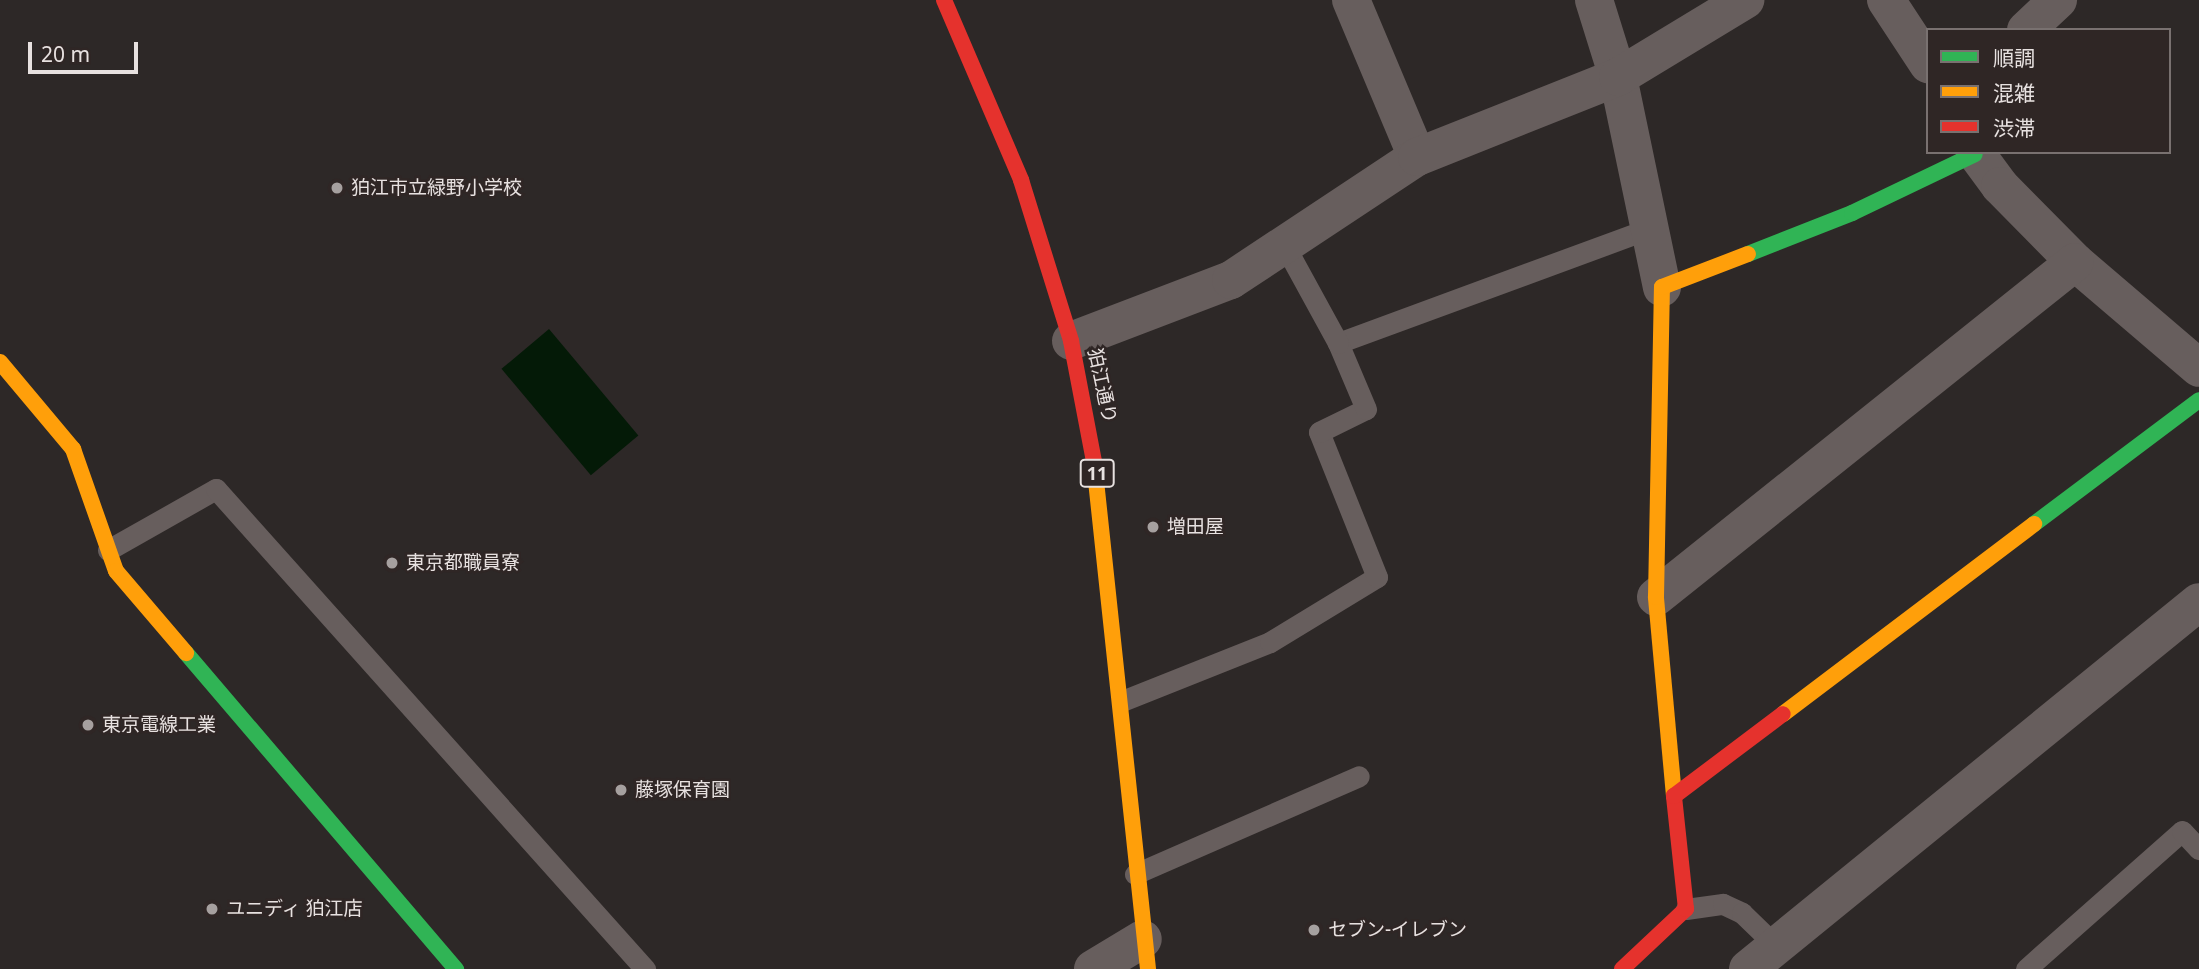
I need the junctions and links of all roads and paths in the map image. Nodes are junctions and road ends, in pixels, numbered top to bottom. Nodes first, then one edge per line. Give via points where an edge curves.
1 (944, 0) edge
2 (1351, 0) edge
3 (1594, 0) edge
4 (1745, 0) edge
5 (1886, 0) edge
6 (2058, 0) edge
7 (2028, 28) edge
8 (1926, 61) edge
9 (1618, 77) junction
10 (1973, 154) edge
11 (1976, 154) edge
12 (1417, 157) junction
13 (1650, 228) junction
14 (1286, 248) junction
15 (2075, 262) junction
16 (1662, 286) junction
17 (1071, 341) junction
18 (1338, 343) junction
19 (0, 362) edge
20 (2199, 368) edge
21 (2199, 400) edge
22 (108, 550) junction
23 (1656, 597) junction
24 (2199, 602) edge
25 (1122, 701) junction
26 (1359, 776) dead end
27 (1674, 796) junction
28 (2199, 849) edge
29 (1135, 874) junction
30 (1686, 909) junction
31 (1146, 954) edge
32 (1761, 957) edge
33 (456, 969) edge
34 (645, 969) edge
35 (1093, 969) edge
36 (1622, 969) edge
37 (2026, 969) edge

1 - 17 street, 狛江通り / 11 via 1021,180
2 - 12 street
3 - 9 street
4 - 9 street
5 - 8 street
6 - 7 street
9 - 12 street
9 - 13 street
10 - 16 street via 1852,213
11 - 15 street via 2000,186
12 - 14 street
13 - 16 street
13 - 18 lane
14 - 17 street via 1231,280
14 - 18 lane
15 - 20 street
15 - 23 street
16 - 23 street
17 - 25 street, 狛江通り / 11 via 1099,486
18 - 25 lane via 1366,409 1319,432 1377,577 1270,642
19 - 22 street via 73,449
21 - 27 street
22 - 33 street via 116,571
22 - 34 lane via 216,489
23 - 27 street
24 - 32 street
25 - 29 street, 狛江通り / 11
26 - 29 lane
27 - 30 street
28 - 37 lane via 2182,831
29 - 31 street, 狛江通り / 11
30 - 32 lane via 1723,904 1742,913
30 - 36 street
31 - 35 street

